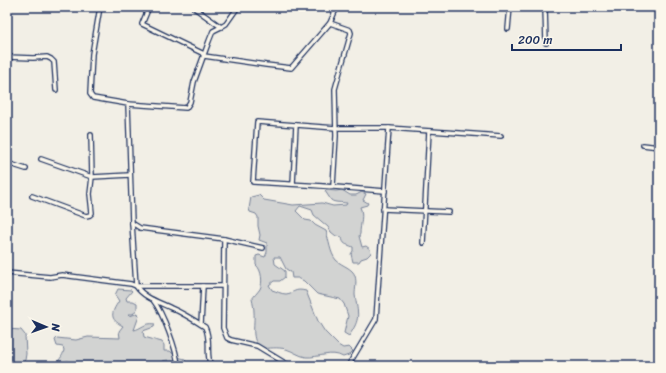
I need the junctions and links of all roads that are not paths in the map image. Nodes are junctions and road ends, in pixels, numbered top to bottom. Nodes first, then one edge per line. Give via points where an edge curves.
1 (100, 7) edge
2 (149, 7) edge
3 (193, 7) edge
4 (238, 7) edge
5 (337, 7) edge
6 (510, 7) edge
7 (545, 7) edge
8 (212, 21) junction
9 (330, 23) junction
10 (221, 26) junction
11 (508, 29) dead end
12 (213, 31) junction
13 (546, 43) dead end
14 (204, 56) junction
15 (7, 57) edge
16 (56, 90) dead end
17 (128, 104) junction
18 (296, 125) junction
19 (336, 128) junction
20 (389, 128) junction
21 (429, 131) junction
22 (91, 135) dead end
23 (501, 136) dead end
24 (643, 145) dead end
25 (659, 146) edge
26 (40, 159) dead end
27 (7, 163) edge
28 (26, 169) dead end
29 (130, 175) junction
30 (92, 177) junction
31 (293, 184) junction
32 (332, 186) junction
33 (385, 191) junction
34 (32, 196) dead end
35 (383, 209) junction
36 (424, 211) junction
37 (449, 212) dead end
38 (132, 223) junction
39 (224, 239) junction
40 (423, 243) dead end
41 (263, 248) dead end
42 (7, 273) edge
43 (136, 286) junction
44 (203, 286) junction
45 (223, 286) junction
46 (152, 299) junction
47 (201, 324) junction
48 (178, 366) edge
49 (211, 366) edge
50 (290, 366) edge
51 (348, 366) edge

1 - 17 street via 92,54 90,94 93,98
2 - 14 street via 142,24
3 - 8 street
4 - 10 street via 226,24
5 - 9 street
6 - 11 street
7 - 13 street
8 - 10 street
8 - 12 street
9 - 14 street via 291,68
9 - 19 street via 350,30 351,33 335,89
10 - 12 street
12 - 14 street
14 - 17 street via 186,108
15 - 16 street via 51,59 54,62
17 - 29 street
18 - 19 street
18 - 31 street
18 - 31 street via 257,122 253,182
19 - 20 street
19 - 32 street
20 - 21 street
20 - 33 street
21 - 23 street
21 - 36 street
22 - 30 street
24 - 25 street
26 - 30 street
27 - 28 street
29 - 30 street
29 - 38 street
30 - 34 street via 92,213 88,216
31 - 32 street
32 - 33 street
33 - 35 street
35 - 36 street
35 - 51 street via 376,322
36 - 37 street
36 - 40 street
38 - 39 street via 140,228
38 - 43 street
39 - 41 street
39 - 45 street
42 - 43 street via 62,276
43 - 44 street
43 - 46 street
44 - 45 street
44 - 47 street
45 - 50 street via 223,328 228,338 257,346
46 - 47 street
46 - 48 street via 158,306 170,335 178,357
47 - 49 street via 205,326 208,334 208,357

